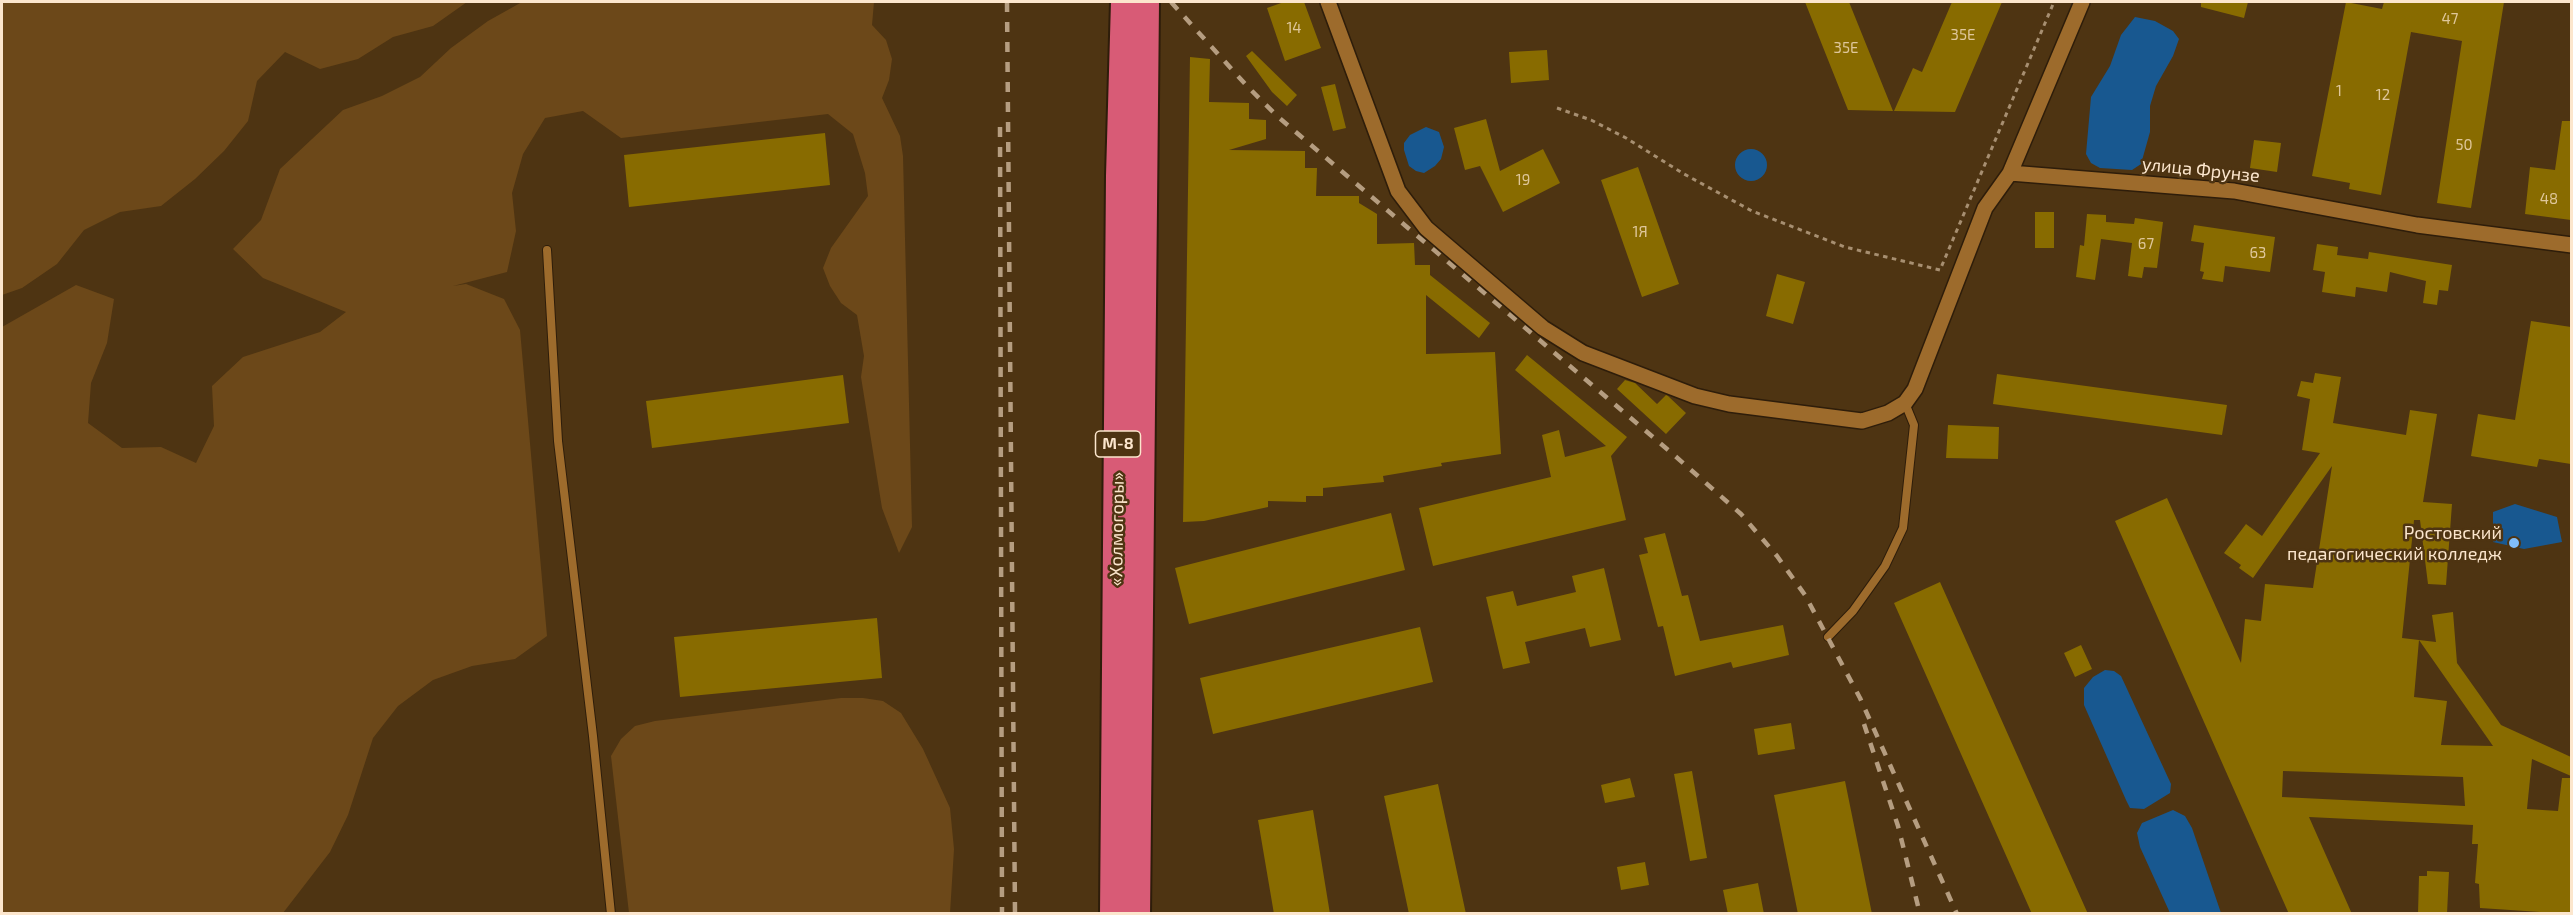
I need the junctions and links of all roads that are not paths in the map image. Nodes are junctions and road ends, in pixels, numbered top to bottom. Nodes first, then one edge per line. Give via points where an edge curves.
1 (1125, 2) edge
2 (1145, 2) edge
3 (1328, 2) edge
4 (2082, 2) edge
5 (2010, 173) junction
6 (2571, 245) edge
7 (547, 250) dead end
8 (1905, 403) junction
9 (1828, 636) dead end
10 (611, 914) edge
11 (1114, 914) edge
12 (1136, 914) edge

1 - 11 highway, «Холмогоры» / М-8
2 - 12 highway, «Холмогоры» / М-8
3 - 8 street via 1398,191 1426,228 1543,328 1583,353 1695,396 1730,404 1862,421
4 - 5 street
5 - 6 street, улица Фрунзе via 2234,191 2417,225
5 - 8 street via 1985,208 1915,389
7 - 10 lane via 558,441
8 - 9 lane via 1914,426 1903,528 1884,566 1853,611

